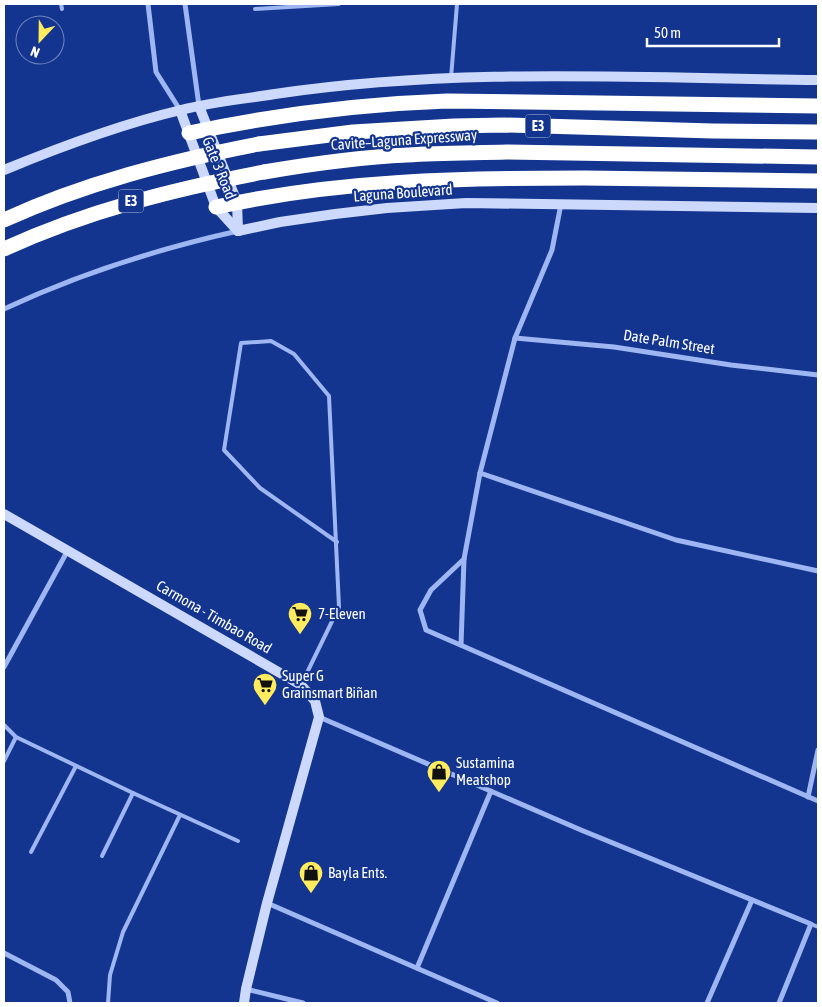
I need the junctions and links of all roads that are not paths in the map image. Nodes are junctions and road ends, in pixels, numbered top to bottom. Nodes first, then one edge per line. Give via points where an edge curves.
1 (61, 4) edge
2 (148, 4) edge
3 (185, 4) edge
4 (339, 4) edge
5 (457, 4) edge
6 (62, 9) dead end
7 (255, 9) dead end
8 (451, 78) junction
9 (818, 80) edge
10 (199, 106) junction
11 (818, 106) edge
12 (180, 110) junction
13 (208, 129) junction
14 (818, 132) edge
15 (189, 133) junction
16 (818, 157) edge
17 (4, 170) edge
18 (818, 181) edge
19 (237, 202) junction
20 (560, 204) junction
21 (216, 207) junction
22 (818, 208) edge
23 (4, 220) edge
24 (238, 231) junction
25 (4, 249) edge
26 (4, 308) edge
27 (515, 338) junction
28 (818, 375) edge
29 (480, 473) junction
30 (4, 514) edge
31 (337, 542) junction
32 (68, 550) junction
33 (464, 559) junction
34 (818, 571) edge
35 (461, 645) junction
36 (4, 667) edge
37 (301, 685) junction
38 (319, 717) junction
39 (4, 725) edge
40 (16, 737) junction
41 (818, 750) edge
42 (4, 761) edge
43 (76, 766) junction
44 (491, 791) junction
45 (133, 793) junction
46 (808, 797) junction
47 (818, 801) edge
48 (180, 814) junction
49 (238, 841) dead end
50 (31, 852) dead end
51 (102, 856) dead end
52 (752, 900) junction
53 (267, 903) junction
54 (811, 924) junction
55 (818, 927) edge
56 (4, 953) edge
57 (417, 968) junction
58 (246, 989) junction
59 (70, 1003) edge
60 (108, 1003) edge
61 (244, 1003) edge
62 (303, 1003) edge
63 (497, 1003) edge
64 (707, 1003) edge
65 (779, 1003) edge

1 - 6 lane
2 - 12 street, Gate 3 Road via 156,72
3 - 10 street, Gate 3 Road
4 - 7 lane
5 - 8 lane
8 - 9 main road
8 - 10 main road via 314,88
10 - 12 main road
10 - 13 main road, Gate 3 Road
11 - 13 highway via 413,102 311,112
12 - 15 main road, Gate 3 Road
12 - 17 main road
13 - 15 highway
13 - 19 main road, Gate 3 Road
14 - 23 highway, Cavite–Laguna Expressway / E3, bridge via 504,125 353,132 259,144 182,160 55,199
15 - 21 main road, Gate 3 Road
16 - 25 highway, Cavite–Laguna Expressway / E3, bridge via 507,152 357,158 175,190 122,204 44,231
18 - 19 highway via 476,178 330,187
19 - 21 highway
19 - 24 main road, Gate 3 Road
20 - 22 main road, Laguna Boulevard
20 - 24 main road, Laguna Boulevard via 466,203 387,208
20 - 27 street via 552,250
21 - 24 main road, Gate 3 Road
24 - 26 street, Laguna Boulevard via 158,251
27 - 28 street, Date Palm Street via 614,347
27 - 29 street
29 - 33 street
29 - 34 street via 676,540
30 - 32 main road, Carmona - Timbao Road
31 - 31 lane via 329,396 294,354 271,341 241,343 224,450 260,488
31 - 37 lane via 339,607
32 - 36 street
32 - 37 main road, Carmona - Timbao Road
33 - 35 street
33 - 35 street via 431,590 420,610 426,630
35 - 46 street
37 - 38 main road, Carmona - Timbao Road via 315,701
38 - 44 street
38 - 53 main road
39 - 40 lane
40 - 42 lane
40 - 43 lane
41 - 46 street
43 - 45 lane
43 - 50 lane
44 - 52 street
44 - 57 street
45 - 48 lane
45 - 51 lane
46 - 47 street
48 - 49 lane
48 - 60 lane via 124,932 110,975
52 - 54 street
52 - 64 street
53 - 57 street
53 - 58 main road
54 - 55 lane
54 - 65 street
56 - 59 street via 56,980 68,992
57 - 63 street
58 - 61 main road
58 - 62 street

